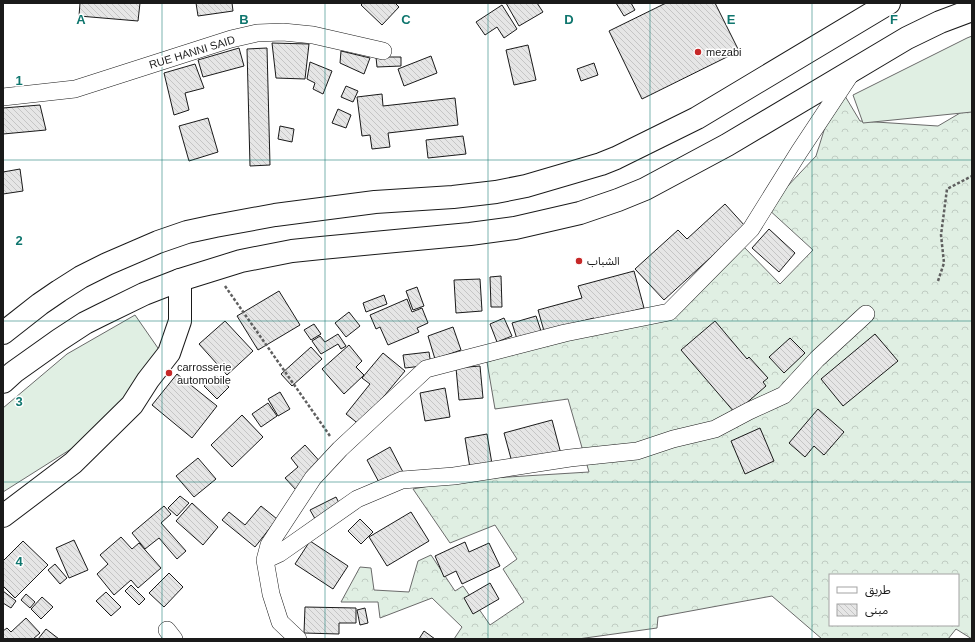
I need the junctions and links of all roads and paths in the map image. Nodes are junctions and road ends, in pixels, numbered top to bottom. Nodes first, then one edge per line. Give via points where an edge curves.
1 (889, 3) edge
2 (972, 10) edge
3 (383, 51) dead end
4 (853, 70) junction
5 (3, 97) edge
6 (972, 176) edge
7 (214, 270) junction
8 (180, 280) junction
9 (938, 281) dead end
10 (866, 314) dead end
11 (3, 333) edge
12 (3, 382) edge
13 (340, 449) junction
14 (3, 516) edge
15 (265, 560) junction
16 (298, 639) edge

1 - 11 main road via 697,118 606,162 526,186 496,192 375,202 275,215 187,232 158,242 81,277
2 - 4 main road via 907,38
3 - 5 street, RUE HANNI SAID via 313,35 257,33 75,89
4 - 7 main road via 727,145 645,189 580,213 529,225 463,235 292,251 242,261
4 - 13 street via 751,229 669,312 565,333 426,369
6 - 9 path via 947,189 940,235 944,263
7 - 8 main road
7 - 13 path
8 - 12 main road via 144,294 85,323
8 - 14 main road via 180,320 169,352 132,405 73,463
10 - 15 street via 817,359 784,396 715,429 637,451 570,458 454,476 402,480 357,499 280,553
13 - 15 street via 313,478 269,545
15 - 16 street via 271,594 280,622

